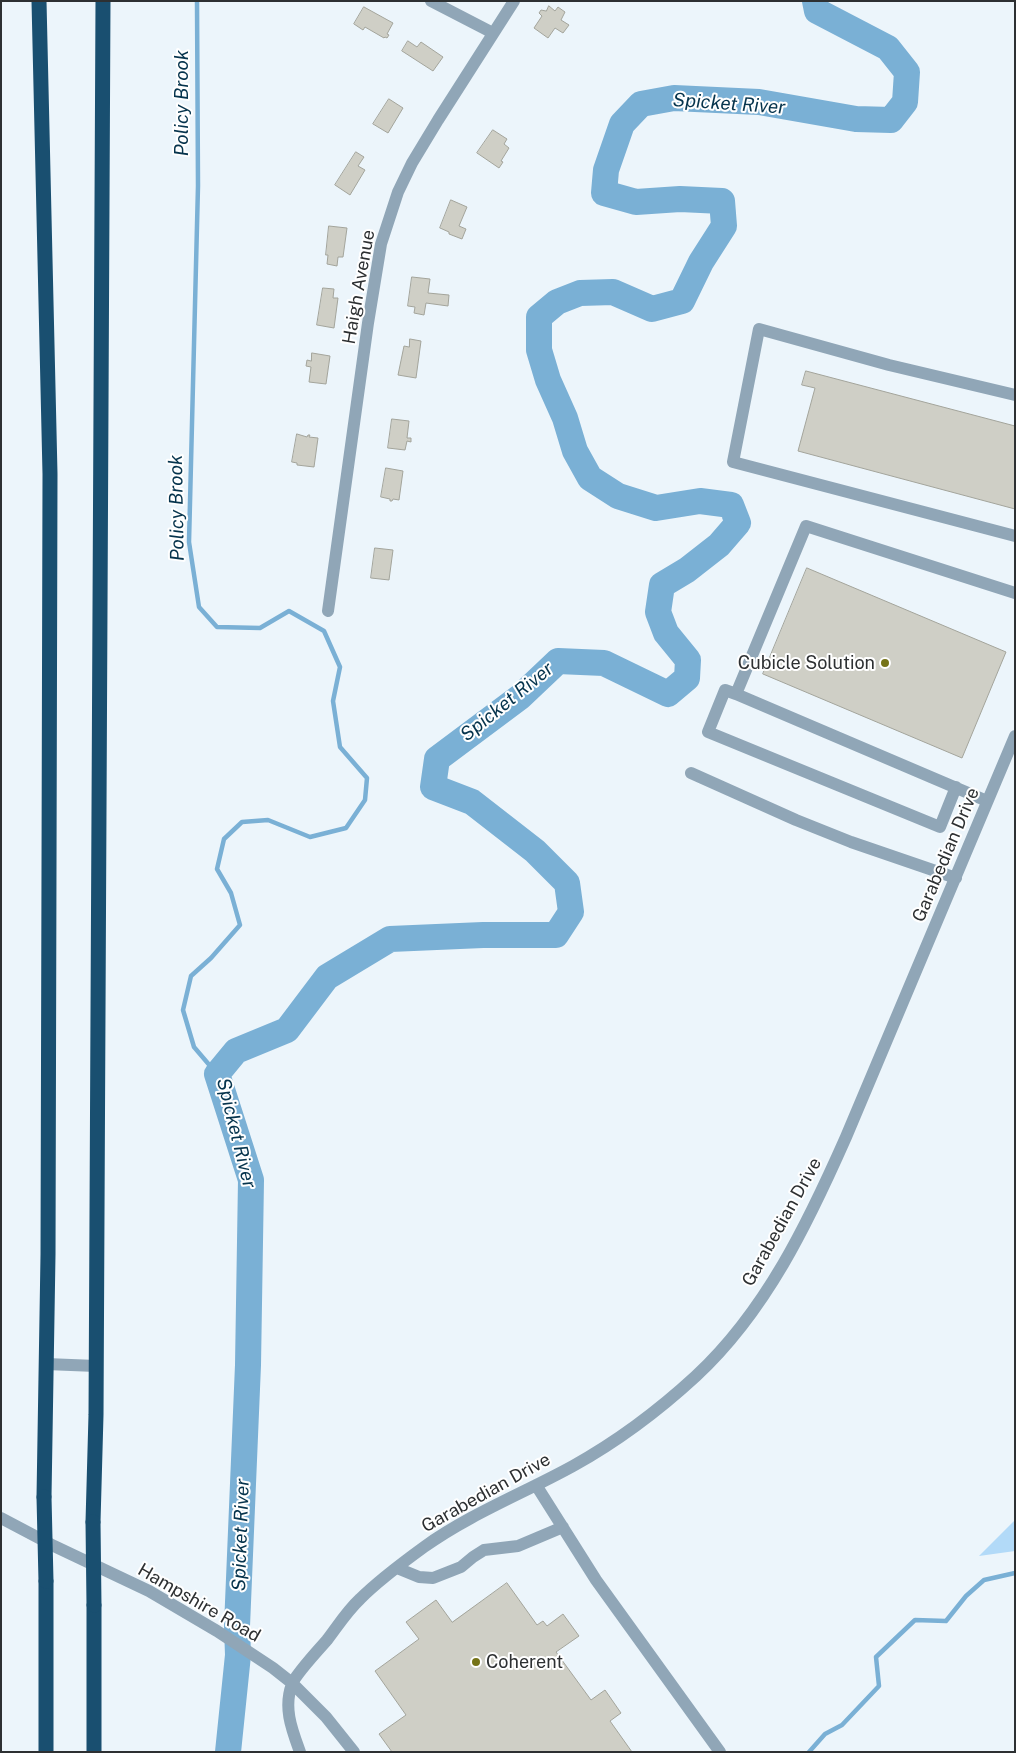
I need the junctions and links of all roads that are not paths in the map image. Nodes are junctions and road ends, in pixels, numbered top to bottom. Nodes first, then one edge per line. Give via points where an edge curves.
1 (39, 1) edge
2 (103, 1) edge
3 (431, 1) edge
4 (514, 1) edge
5 (493, 33) junction
6 (1015, 395) edge
7 (1015, 536) edge
8 (1015, 593) edge
9 (328, 611) dead end
10 (736, 694) junction
11 (1015, 736) edge
12 (690, 774) dead end
13 (956, 787) junction
14 (987, 801) junction
15 (956, 878) junction
16 (46, 1364) junction
17 (96, 1366) junction
18 (536, 1484) junction
19 (1, 1518) edge
20 (563, 1527) junction
21 (397, 1568) junction
22 (292, 1683) junction
23 (46, 1752) edge
24 (94, 1752) edge
25 (300, 1752) edge
26 (354, 1752) edge
27 (720, 1752) edge

1 - 16 highway via 50,474
2 - 17 highway
3 - 5 street
4 - 5 street, Haigh Avenue
5 - 9 street, Haigh Avenue via 412,163 398,192 381,244
6 - 7 street via 759,329 733,462
8 - 10 street via 806,526
10 - 13 street
10 - 13 street via 725,690 708,732 940,827
11 - 14 street, Garabedian Drive
12 - 15 street via 851,842
13 - 14 street
14 - 15 street, Garabedian Drive
15 - 18 street, Garabedian Drive via 818,1198 769,1287 740,1328 707,1365 669,1399 616,1440
16 - 17 street
16 - 23 highway, bridge
17 - 24 highway, bridge
18 - 20 street
18 - 21 street, Garabedian Drive via 453,1528
19 - 22 street, Hampshire Road via 149,1591 224,1635
20 - 21 street via 518,1546 484,1550 461,1567 433,1578
20 - 27 street via 596,1580
21 - 22 street, Garabedian Drive via 359,1600
22 - 25 street via 287,1710
22 - 26 street, Hampshire Road via 326,1717

